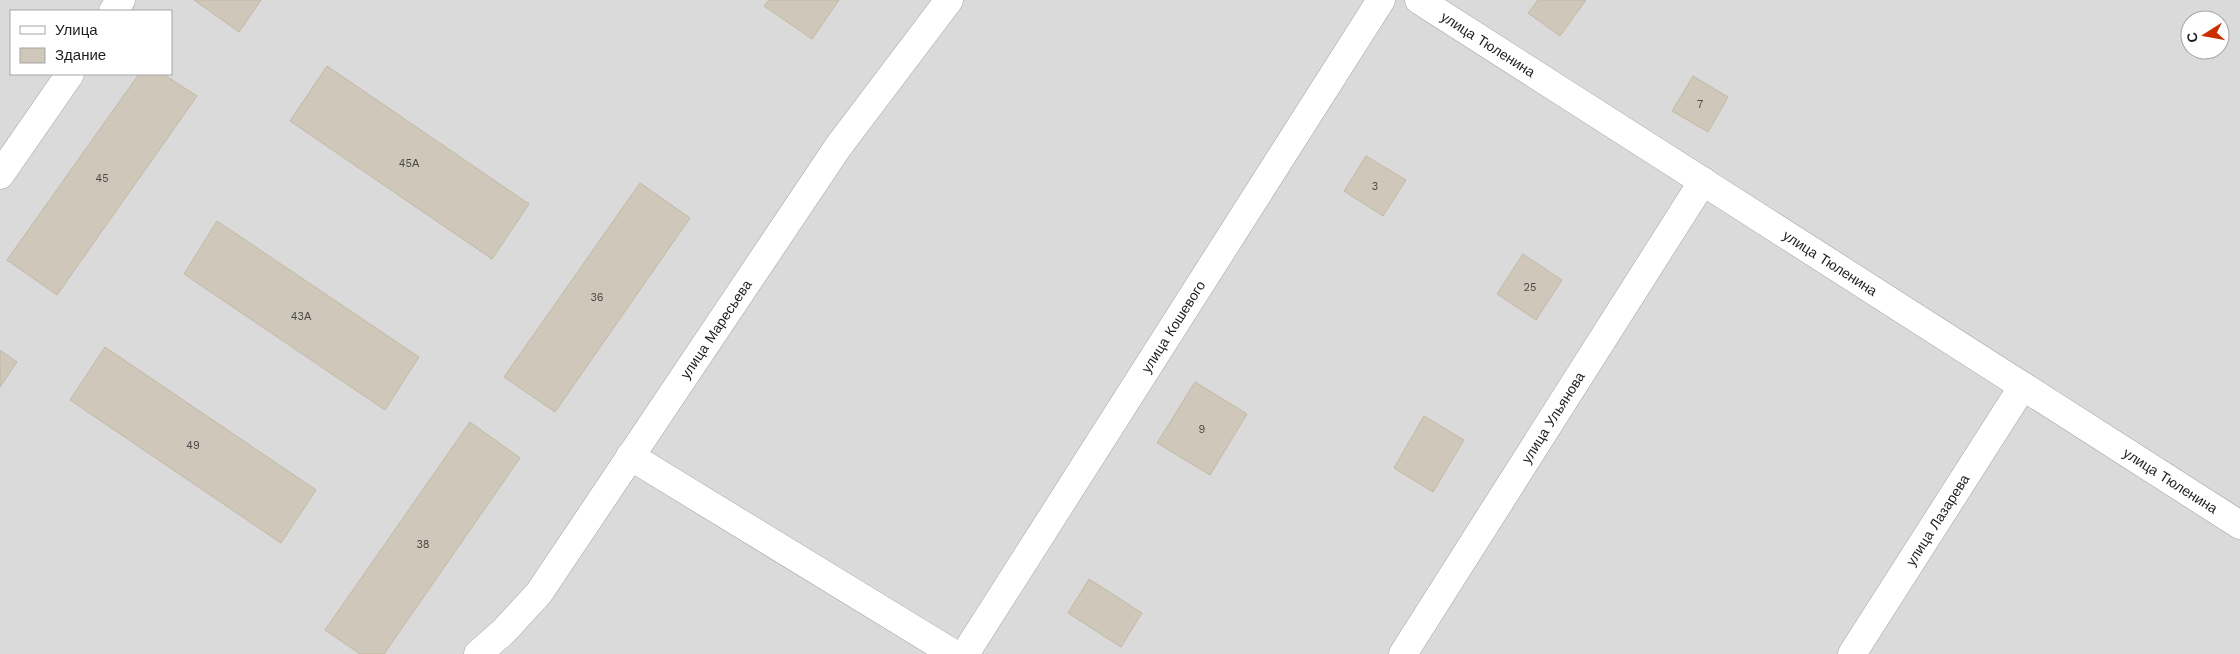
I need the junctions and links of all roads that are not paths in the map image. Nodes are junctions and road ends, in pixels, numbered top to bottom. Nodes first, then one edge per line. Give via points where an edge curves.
1 (949, 0) edge
2 (1381, 0) edge
3 (1419, 0) edge
4 (69, 75) edge
5 (0, 175) edge
6 (1702, 181) junction
7 (2024, 386) junction
8 (630, 456) junction
9 (2240, 525) edge
10 (478, 654) edge
11 (954, 654) edge
12 (965, 654) edge
13 (1403, 654) edge
14 (1852, 654) edge

1 - 8 street, улица Маресьева via 838,147
2 - 12 street, улица Кошевого
3 - 6 street, улица Тюленина
4 - 5 street
6 - 7 street, улица Тюленина
6 - 13 street, улица Ульянова
7 - 9 street, улица Тюленина
7 - 14 street, улица Лазарева
8 - 10 street, улица Маресьева via 539,594
8 - 11 street

